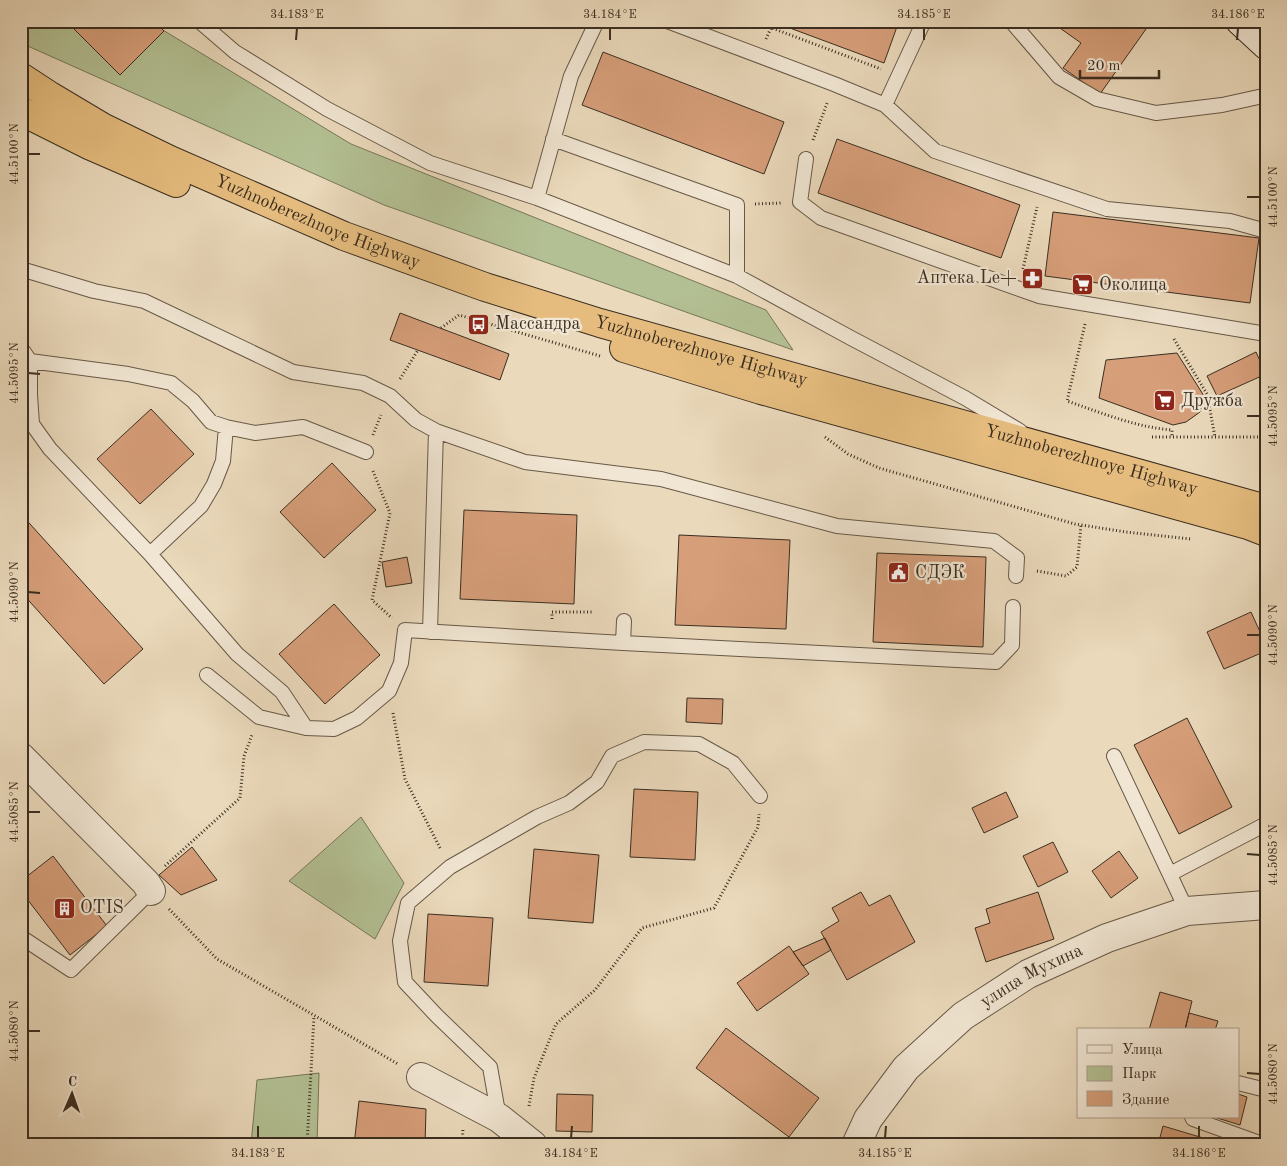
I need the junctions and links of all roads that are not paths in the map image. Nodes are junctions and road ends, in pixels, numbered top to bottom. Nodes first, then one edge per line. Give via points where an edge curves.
1 (199, 21) edge
2 (597, 21) edge
3 (667, 21) edge
4 (924, 21) edge
5 (1011, 21) edge
6 (1240, 21) edge
7 (1266, 45) edge
8 (21, 77) edge
9 (1266, 93) edge
10 (885, 105) junction
11 (21, 111) edge
12 (553, 138) junction
13 (806, 159) road end
14 (537, 198) junction
15 (1266, 231) edge
16 (21, 269) edge
17 (737, 276) junction
18 (1266, 334) edge
19 (21, 348) edge
20 (30, 360) junction
21 (226, 427) junction
22 (436, 431) junction
23 (1046, 447) junction
24 (366, 452) road end
25 (1266, 509) edge
26 (1266, 532) edge
27 (150, 554) junction
28 (1016, 572) road end
29 (1013, 607) dead end
30 (624, 621) dead end
31 (430, 632) junction
32 (623, 643) junction
33 (206, 675) dead end
34 (306, 728) junction
35 (1114, 756) dead end
36 (21, 758) edge
37 (760, 796) road end
38 (1266, 824) edge
39 (1170, 874) junction
40 (148, 887) joint
41 (1266, 905) edge
42 (1187, 911) junction
43 (21, 937) edge
44 (421, 1077) road end
45 (1240, 1084) edge
46 (1266, 1090) edge
47 (499, 1118) junction
48 (1192, 1118) edge
49 (529, 1141) edge
50 (856, 1145) edge
51 (1265, 1145) edge

1 - 14 lane via 236,52 327,109 430,163
2 - 12 lane via 571,76
3 - 10 lane
4 - 10 lane
5 - 9 lane via 1059,77 1097,99 1156,113 1222,105
6 - 7 street
8 - 23 highway, Yuzhnoberezhnoye Highway via 102,127 161,156 362,243 486,287 600,322
10 - 15 lane via 935,151 1107,209 1230,221
11 - 26 highway, Yuzhnoberezhnoye Highway via 91,146 330,250 485,306 761,390
12 - 14 lane
12 - 17 lane via 737,205
13 - 18 lane via 800,202 821,218 1039,296
14 - 17 lane
16 - 22 lane via 94,291 144,301 293,372 363,383 390,396 416,420
17 - 23 lane via 965,398
19 - 20 lane
20 - 21 lane via 171,383 194,401 211,422
20 - 27 lane via 32,424 50,449
21 - 24 lane via 256,433 303,428
21 - 27 lane via 223,461 201,506
22 - 28 lane via 524,462 661,479 837,526 994,541 1017,558
22 - 31 lane
23 - 25 highway, Yuzhnoberezhnoye Highway
27 - 34 lane via 237,654 282,692
29 - 32 lane via 1012,645 996,662
30 - 32 lane
31 - 32 lane
31 - 34 lane via 405,630 401,663 388,691 357,718 334,729
33 - 34 lane via 259,718
35 - 39 lane
36 - 40 street
37 - 47 lane via 733,763 700,744 644,742 612,756 597,782 569,803 537,817 450,868 408,903 400,941 405,982 490,1067
38 - 39 lane
39 - 42 lane
40 - 43 lane via 71,970
41 - 42 street, улица Мухина
42 - 50 street, улица Мухина via 1107,938 1036,970 964,1016 906,1068 868,1119
44 - 47 street
45 - 46 lane
47 - 49 street
48 - 51 lane

